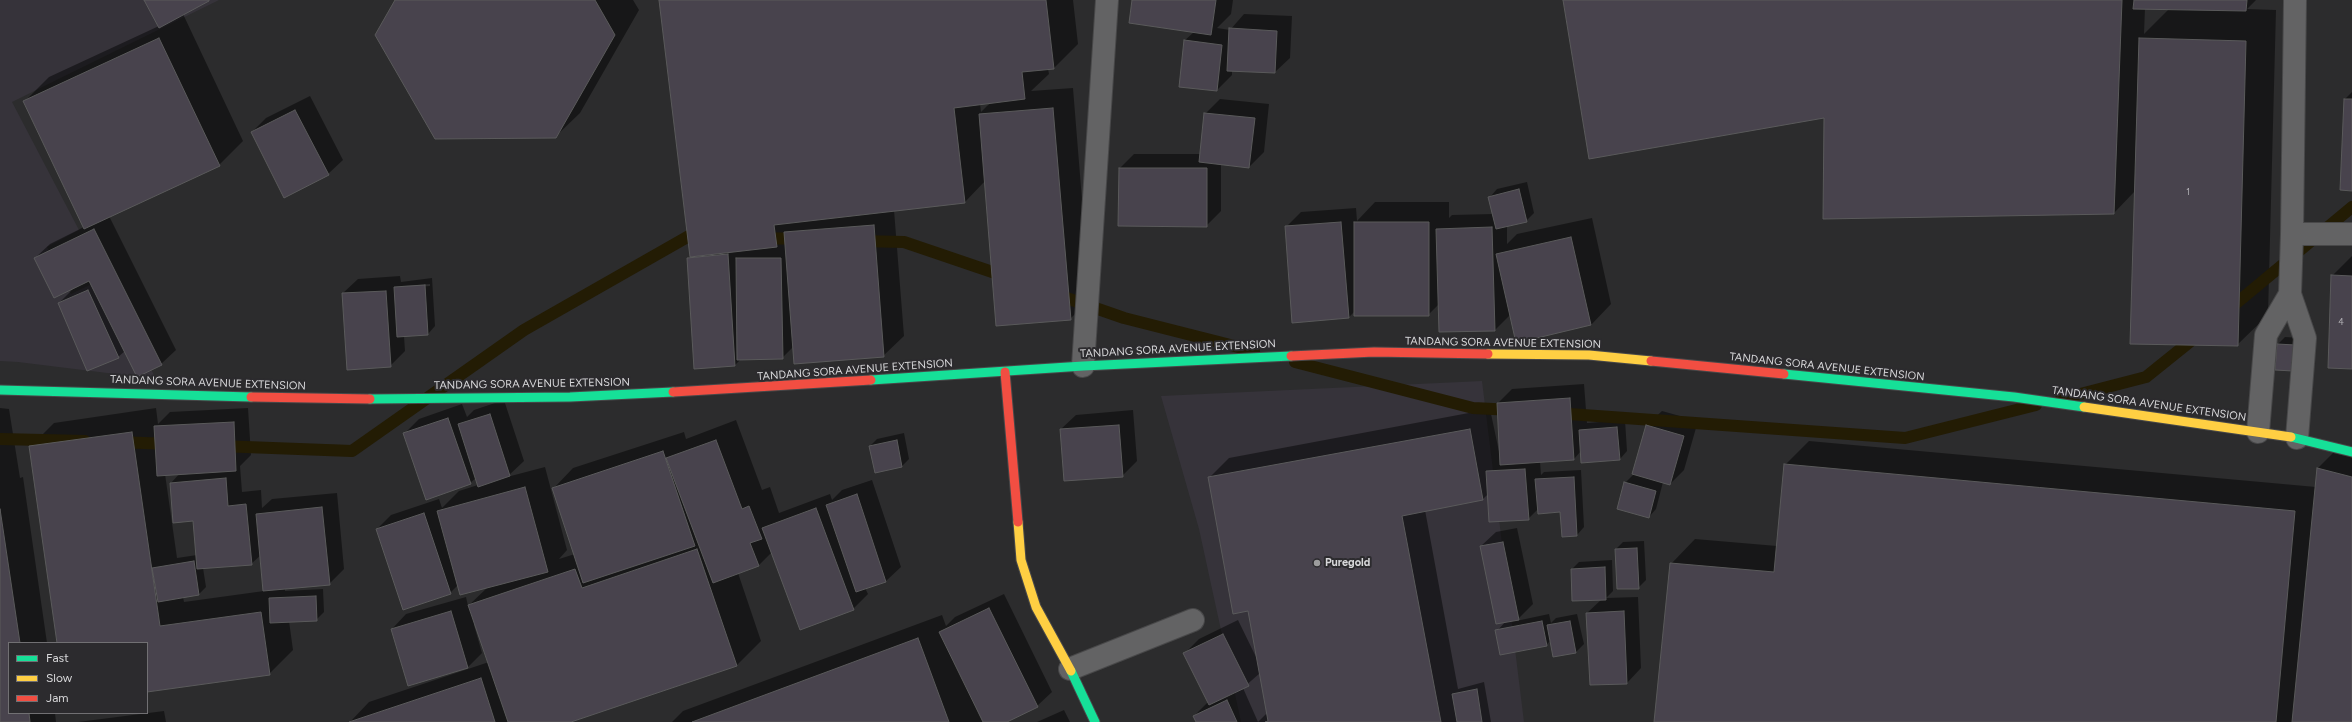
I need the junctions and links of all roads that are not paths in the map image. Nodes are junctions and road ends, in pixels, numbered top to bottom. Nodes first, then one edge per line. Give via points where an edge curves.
1 (1107, 0) edge
2 (2295, 0) edge
3 (2292, 234) junction
4 (2352, 234) edge
5 (2290, 294) junction
6 (1083, 366) junction
7 (1005, 372) junction
8 (0, 390) edge
9 (2258, 432) junction
10 (2297, 438) junction
11 (2352, 452) edge
12 (1193, 620) dead end
13 (1070, 669) junction
14 (1095, 722) edge

1 - 6 street
2 - 3 street
3 - 4 street
3 - 5 street
5 - 9 street via 2266,335
5 - 10 street via 2305,338
6 - 7 main road, TANDANG SORA AVENUE EXTENSION
6 - 9 main road, TANDANG SORA AVENUE EXTENSION via 1374,352 1589,356 2014,397
7 - 8 main road, TANDANG SORA AVENUE EXTENSION via 780,387 570,397 334,399
7 - 13 main road via 1021,560 1036,607
9 - 10 main road, TANDANG SORA AVENUE EXTENSION
10 - 11 main road, TANDANG SORA AVENUE EXTENSION
12 - 13 street
13 - 14 main road

